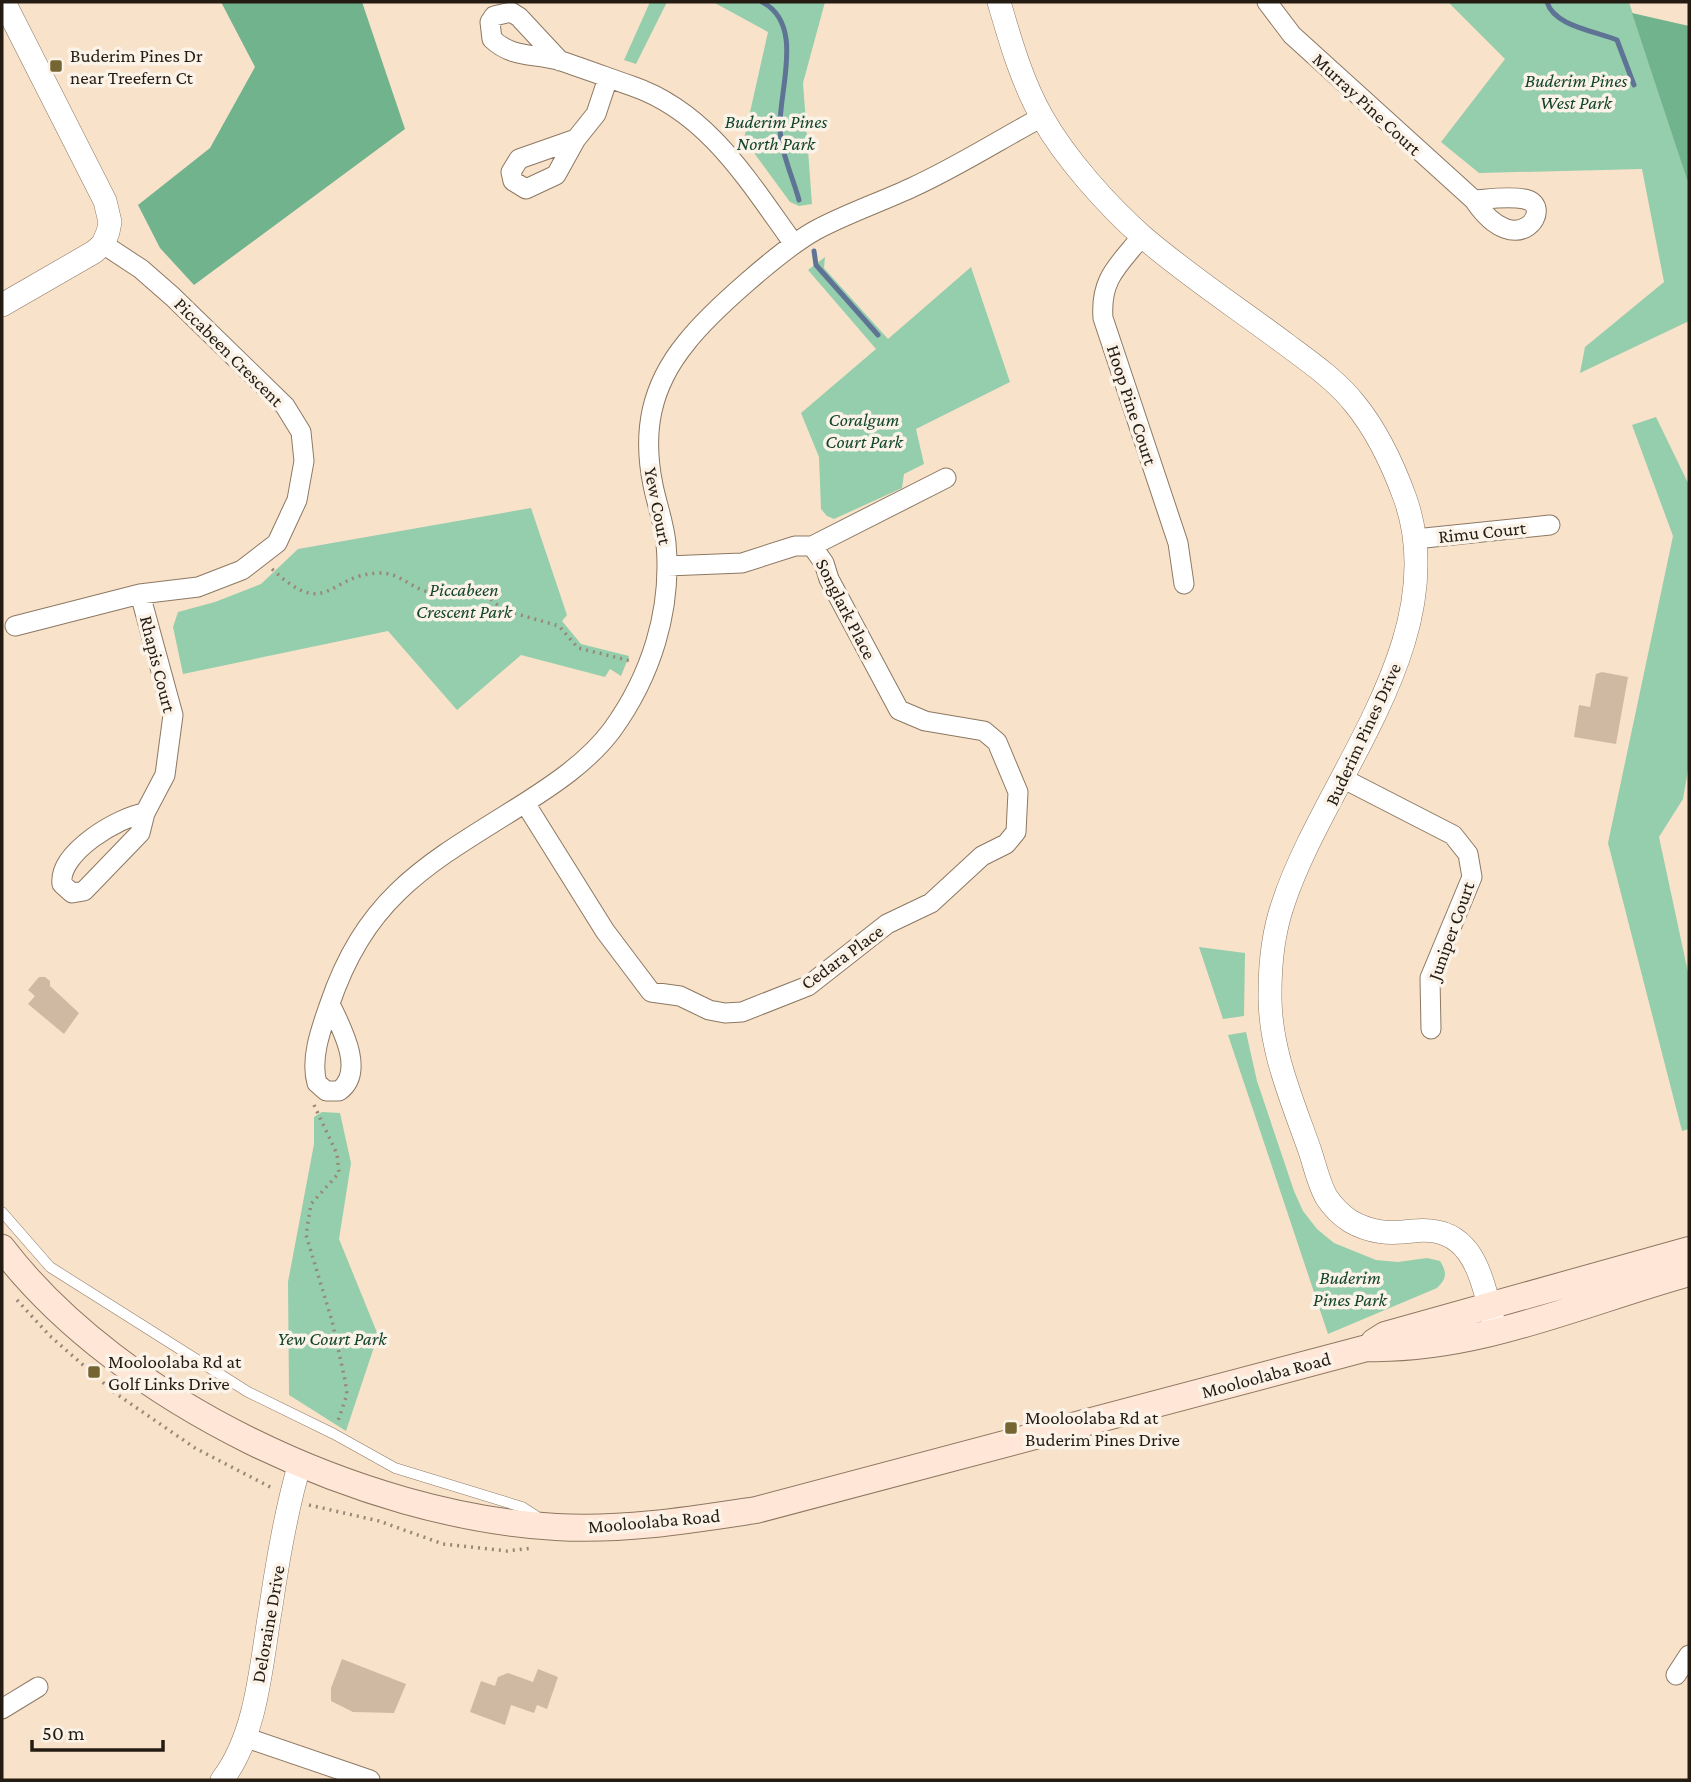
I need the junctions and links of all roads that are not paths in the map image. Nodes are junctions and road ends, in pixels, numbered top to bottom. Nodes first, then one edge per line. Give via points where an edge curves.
1 (4, 2) edge
2 (999, 2) edge
3 (1267, 2) edge
4 (560, 61) dead end
5 (608, 78) junction
6 (1042, 117) junction
7 (576, 139) dead end
8 (1474, 200) dead end
9 (1142, 236) junction
10 (103, 244) junction
11 (794, 244) junction
12 (2, 305) edge
13 (946, 478) dead end
14 (1550, 525) dead end
15 (1415, 539) junction
16 (812, 546) junction
17 (667, 566) junction
18 (1184, 584) dead end
19 (140, 594) junction
20 (15, 626) dead end
21 (960, 726) joint
22 (1344, 779) junction
23 (525, 803) junction
24 (145, 813) junction
25 (330, 1004) dead end
26 (1431, 1029) dead end
27 (2, 1212) edge
28 (2, 1248) edge
29 (1686, 1258) edge
30 (1492, 1318) junction
31 (300, 1463) junction
32 (463, 1501) junction
33 (1689, 1655) edge
34 (1675, 1675) dead end
35 (38, 1687) dead end
36 (2, 1709) edge
37 (244, 1737) junction
38 (222, 1780) edge
39 (370, 1780) edge

1 - 10 street via 105,201 110,222
2 - 6 street, Buderim Pines Drive
3 - 8 street, Murray Pine Court via 1292,35
4 - 5 street
5 - 7 street via 596,114
5 - 11 street via 652,94 703,127
6 - 9 street, Buderim Pines Drive via 1090,182
6 - 11 street, Yew Court
9 - 15 street, Buderim Pines Drive via 1313,365 1355,403 1383,447 1406,501
9 - 18 street, Hoop Pine Court via 1106,281 1104,318 1178,543
10 - 12 street
10 - 19 street, Piccabeen Crescent via 173,297 285,405 300,432 304,461 297,500 277,543 242,570 198,587
11 - 17 street, Yew Court via 689,338 660,383 649,415 647,449 665,530
13 - 16 street
14 - 15 street, Rimu Court
15 - 22 street, Buderim Pines Drive via 1412,616 1393,675
16 - 17 street, Songlark Place via 794,546 742,563
16 - 21 street, Songlark Place via 899,710 925,721
17 - 23 street, Yew Court via 662,621 648,667 633,696 597,748
19 - 20 street, Piccabeen Crescent
19 - 24 street, Rhapis Court via 173,715 165,775
21 - 23 street, Cedara Place via 984,731 997,742 1018,792 1016,832 931,903 887,924 808,986 741,1012 709,1010 680,996 651,992 606,931
22 - 26 street, Juniper Court via 1452,835 1468,854 1472,877 1430,978
22 - 30 street, Buderim Pines Drive via 1283,904 1272,951 1272,1034 1326,1196 1342,1216 1369,1230 1386,1234 1436,1231 1458,1239 1474,1261
23 - 25 street, Yew Court via 426,866 394,894 358,939
24 - 24 street, Rhapis Court via 140,833 84,891 72,893 62,884 67,860 128,815
27 - 32 lane via 50,1268 74,1285 248,1392
28 - 31 main road, Mooloolaba Road via 55,1308 96,1345 218,1423
29 - 30 main road, Mooloolaba Road
30 - 32 main road, Mooloolaba Road via 1385,1335 1367,1348 756,1510 664,1523 554,1527
31 - 32 main road, Mooloolaba Road via 369,1488
31 - 37 street, Deloraine Drive via 290,1496 259,1683
33 - 34 street
35 - 36 street
37 - 38 street, Deloraine Drive
37 - 39 street

